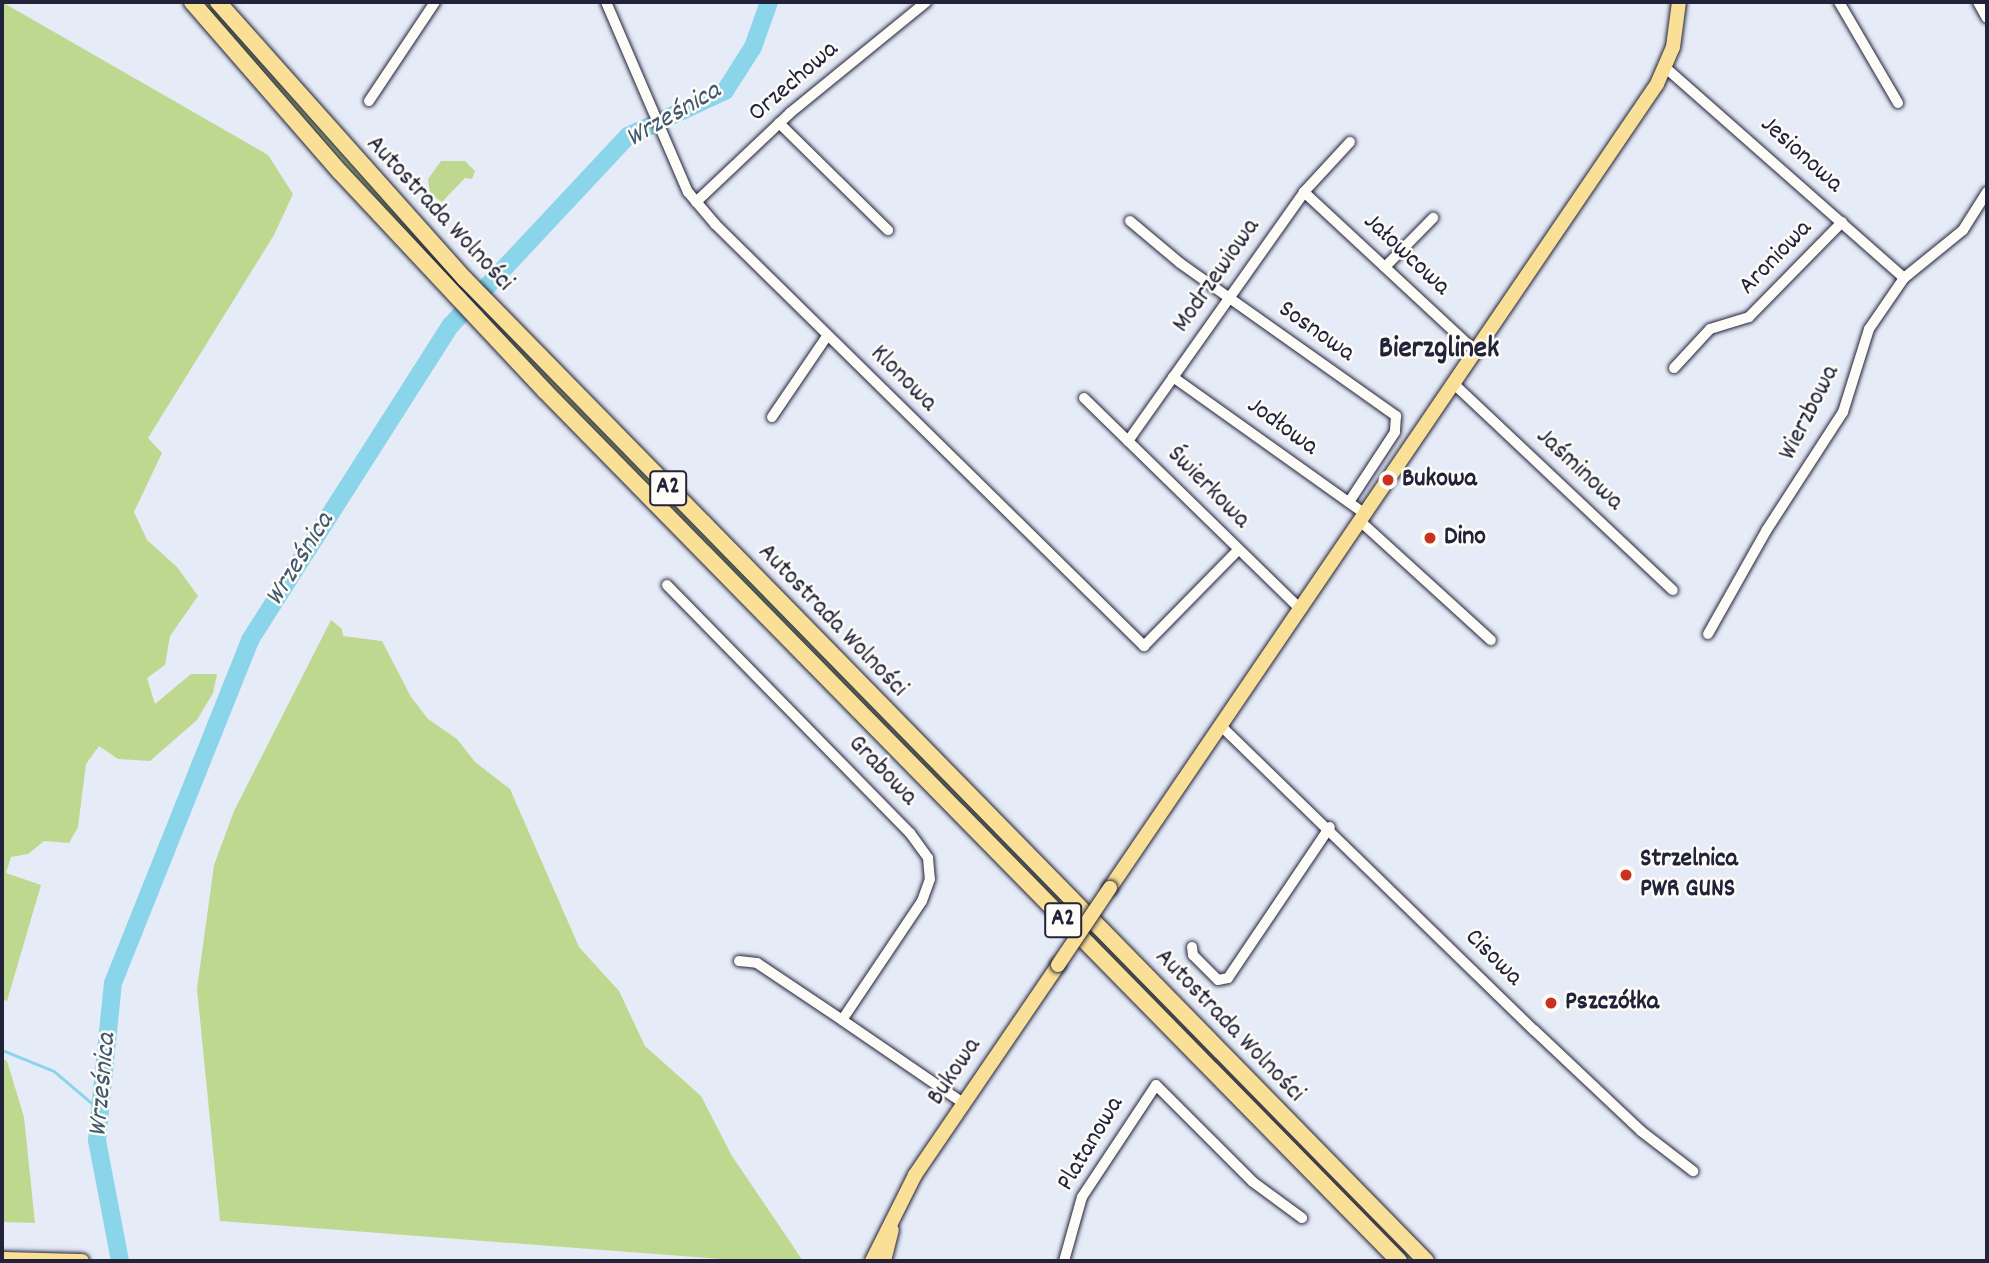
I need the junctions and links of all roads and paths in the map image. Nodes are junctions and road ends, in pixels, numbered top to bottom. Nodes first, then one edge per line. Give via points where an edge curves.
1 (192, 2) edge
2 (218, 2) edge
3 (435, 2) edge
4 (606, 2) edge
5 (926, 2) edge
6 (1679, 2) edge
7 (1839, 2) edge
8 (1978, 2) edge
9 (1987, 18) edge
10 (1666, 68) junction
11 (369, 101) dead end
12 (1898, 103) dead end
13 (779, 123) junction
14 (1350, 142) dead end
15 (1304, 192) junction
16 (1987, 192) edge
17 (696, 202) junction
18 (1433, 218) dead end
19 (1130, 221) dead end
20 (1842, 222) junction
21 (888, 230) dead end
22 (1385, 267) junction
23 (1904, 278) junction
24 (1229, 298) junction
25 (827, 336) junction
26 (1475, 351) junction
27 (1674, 368) dead end
28 (1173, 377) junction
29 (1453, 383) junction
30 (1084, 398) dead end
31 (772, 417) dead end
32 (1128, 441) junction
33 (1349, 502) junction
34 (1362, 517) junction
35 (1238, 550) junction
36 (667, 585) dead end
37 (1673, 590) dead end
38 (1300, 609) junction
39 (1708, 634) dead end
40 (1491, 640) dead end
41 (1220, 725) junction
42 (1330, 827) junction
43 (1192, 947) dead end
44 (739, 961) dead end
45 (842, 1020) junction
46 (963, 1103) junction
47 (1693, 1171) dead end
48 (897, 1208) junction
49 (1302, 1218) dead end
50 (2, 1259) edge
51 (82, 1261) edge
52 (872, 1261) edge
53 (884, 1261) edge
54 (1064, 1261) edge
55 (1399, 1261) edge
56 (1426, 1261) edge

1 - 55 highway, Autostrada Wolności / A2 via 478,321
2 - 56 highway, Autostrada Wolności / A2 via 465,279
3 - 11 street
4 - 17 street, Klonowa
5 - 13 street, Orzechowa
6 - 10 main road
7 - 12 street
8 - 9 street
10 - 20 street, Jesionowa
10 - 26 main road
13 - 17 street, Orzechowa
13 - 21 street
14 - 15 street, Modrzewiowa
15 - 22 street, Jałowcowa
15 - 24 street, Modrzewiowa
16 - 23 street, Wierzbowa via 1963,230
17 - 25 street, Klonowa
18 - 22 street
19 - 24 street, Sosnowa
20 - 23 street, Jesionowa
20 - 27 street, Aroniowa via 1749,317 1710,329
22 - 26 street, Jałowcowa
23 - 39 street, Wierzbowa via 1869,329 1843,412 1766,531
24 - 28 street, Modrzewiowa
24 - 33 street, Sosnowa via 1396,416 1395,432
25 - 31 street
25 - 35 street, Klonowa via 1144,646
26 - 29 main road
28 - 32 street, Modrzewiowa
28 - 33 street, Jodłowa
29 - 34 main road
29 - 37 street, Jaśminowa
30 - 32 street, Świerkowa
32 - 35 street, Świerkowa
33 - 34 street, Jodłowa
34 - 38 main road
34 - 40 street, Jodłowa
35 - 38 street, Świerkowa
36 - 45 street, Grabowa via 910,833 928,858 930,879 922,901
38 - 41 main road
41 - 42 street, Cisowa
41 - 46 main road, Bukowa, bridge
42 - 43 street via 1228,978 1218,980 1193,955
42 - 47 street, Cisowa via 1534,1030 1642,1131
44 - 45 street via 757,963
45 - 46 street
46 - 48 main road, Bukowa
48 - 52 main road, Bukowa
48 - 53 main road, Bukowa
49 - 54 street, Platanowa via 1253,1182 1156,1085 1082,1197
50 - 51 main road

